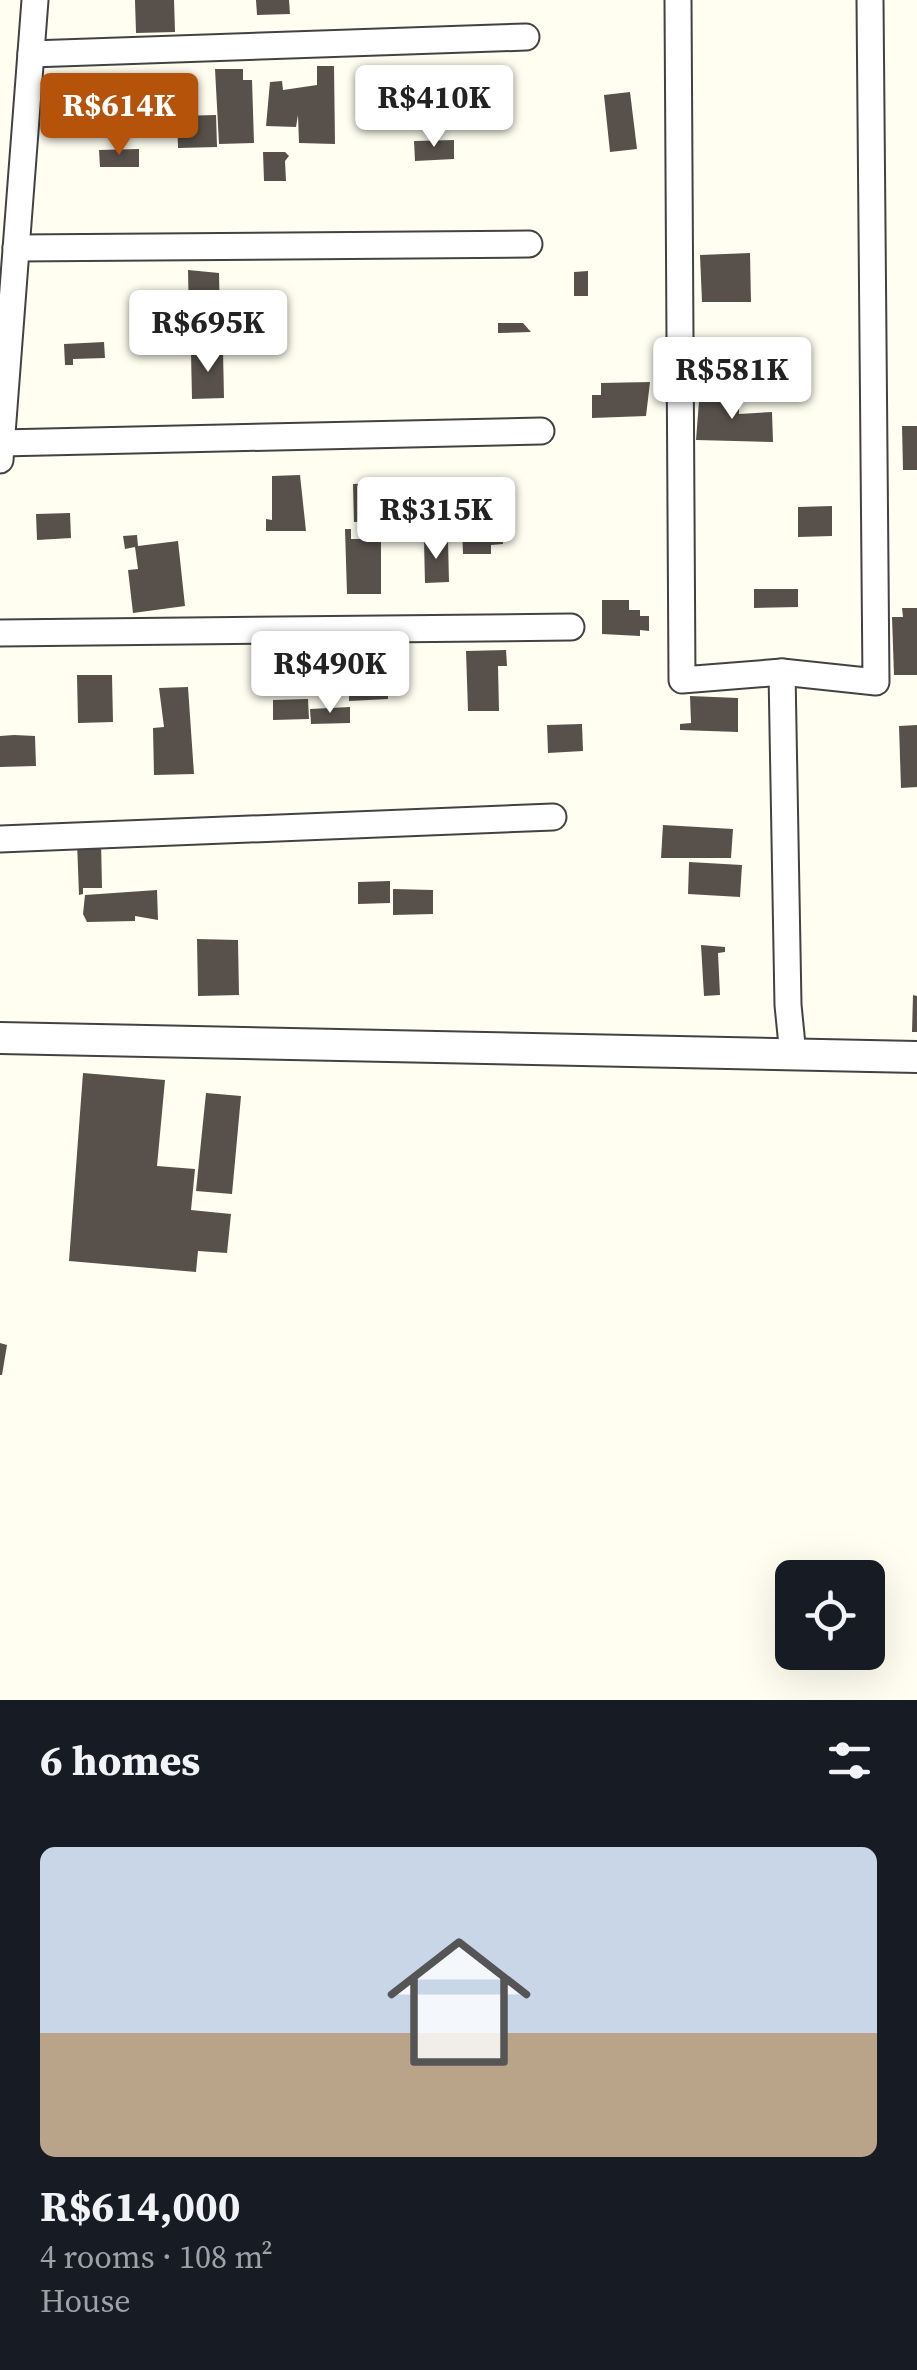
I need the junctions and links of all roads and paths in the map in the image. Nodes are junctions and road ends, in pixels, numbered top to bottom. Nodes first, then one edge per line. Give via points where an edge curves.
1 (35, 0) edge
2 (678, 0) edge
3 (870, 0) edge
4 (526, 37) dead end
5 (31, 54) junction
6 (529, 244) dead end
7 (16, 248) junction
8 (540, 431) dead end
9 (1, 443) edge
10 (0, 460) edge
11 (571, 626) dead end
12 (0, 633) edge
13 (782, 672) junction
14 (553, 817) dead end
15 (0, 839) edge
16 (0, 1038) edge
17 (793, 1055) junction
18 (917, 1057) edge

1 - 5 street
2 - 13 street via 682,680
3 - 13 street via 876,682
4 - 5 street
5 - 7 street
6 - 7 street
7 - 9 street
8 - 9 street
9 - 10 street
11 - 12 street
13 - 17 street
14 - 15 street
16 - 17 street
17 - 18 street

